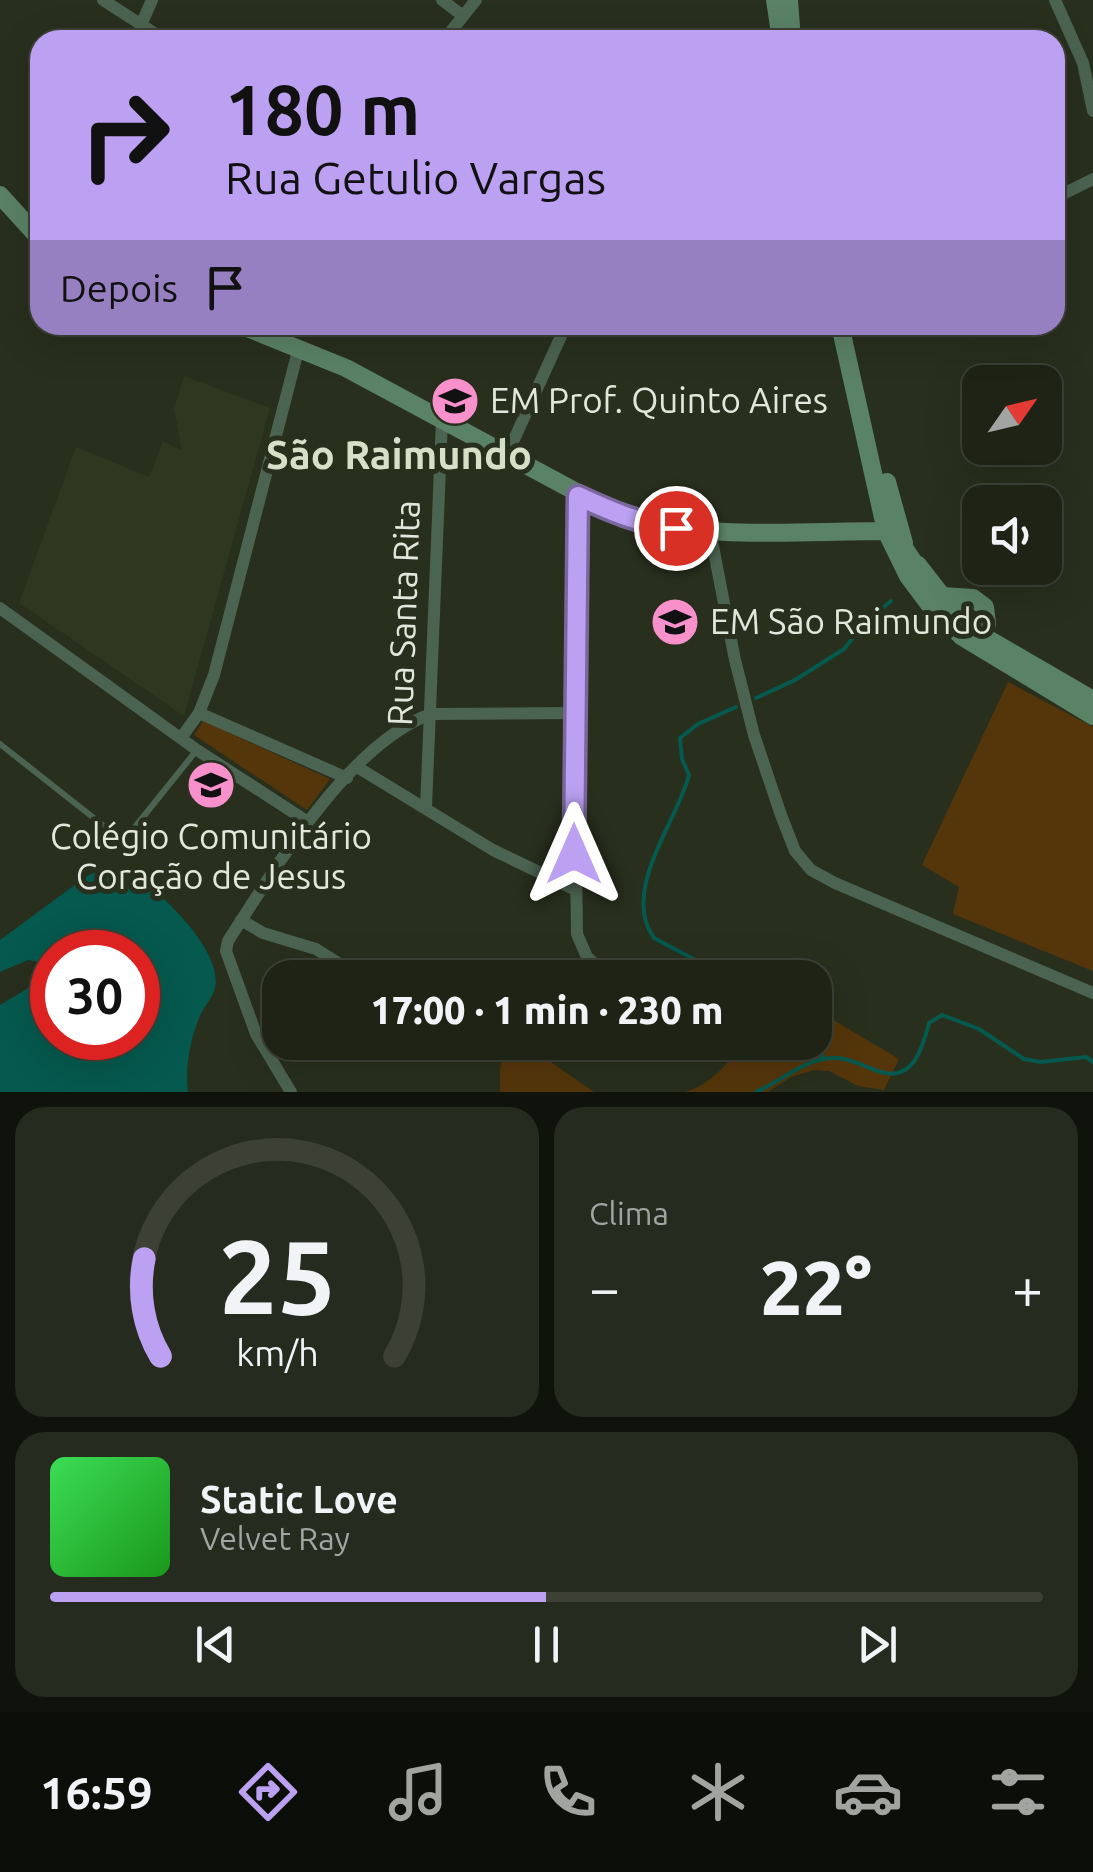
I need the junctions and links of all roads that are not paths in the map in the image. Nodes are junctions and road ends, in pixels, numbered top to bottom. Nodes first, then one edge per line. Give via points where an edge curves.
1 (103, 0) edge
2 (152, 0) edge
3 (442, 0) edge
4 (476, 0) edge
5 (775, 0) edge
6 (789, 0) edge
7 (1055, 0) edge
8 (463, 16) junction
9 (141, 25) junction
10 (149, 30) edge
11 (452, 30) edge
12 (780, 30) edge
13 (791, 30) edge
14 (1092, 93) edge
15 (1093, 111) edge
16 (1093, 179) edge
17 (1065, 193) edge
18 (0, 195) edge
19 (30, 228) edge
20 (267, 335) edge
21 (561, 335) edge
22 (842, 335) edge
23 (854, 335) edge
24 (299, 347) junction
25 (442, 420) junction
26 (507, 455) junction
27 (578, 496) junction
28 (710, 531) junction
29 (886, 531) junction
30 (924, 573) junction
31 (935, 600) junction
32 (0, 608) edge
33 (977, 631) junction
34 (1093, 700) edge
35 (199, 712) junction
36 (574, 713) junction
37 (430, 714) junction
38 (1093, 716) edge
39 (181, 738) junction
40 (0, 744) edge
41 (197, 750) junction
42 (352, 772) junction
43 (426, 807) junction
44 (308, 822) junction
45 (574, 889) junction
46 (242, 920) junction
47 (334, 960) edge
48 (591, 960) edge
49 (1093, 993) edge
50 (291, 1092) edge

1 - 9 street
2 - 9 street
3 - 8 street
4 - 8 street
5 - 12 main road
6 - 13 main road
7 - 14 street
8 - 11 street
9 - 10 street
14 - 15 street
16 - 17 street
18 - 19 main road
20 - 24 main road
21 - 26 street
22 - 29 main road
23 - 30 main road via 899,528
24 - 25 main road
24 - 35 street via 245,564
25 - 26 main road
25 - 37 street, Rua Santa Rita
26 - 27 main road
27 - 28 main road via 654,526
27 - 36 street
28 - 29 main road
28 - 49 street via 754,734 794,851 835,883
29 - 30 main road
29 - 31 main road via 908,576
30 - 31 main road
31 - 33 main road via 963,631
31 - 33 main road via 973,598 982,604 989,619
31 - 38 main road via 961,636
32 - 39 street
33 - 34 main road
35 - 39 street
35 - 42 street
36 - 37 street
36 - 45 street
37 - 42 street via 389,736
37 - 43 street, Rua Santa Rita
39 - 41 street
40 - 41 lane via 109,830 126,834
41 - 44 street
42 - 43 street
42 - 44 street
43 - 45 street via 493,850
44 - 46 street
45 - 48 street via 580,945
46 - 47 street
46 - 50 street via 228,941 230,968 256,1034

